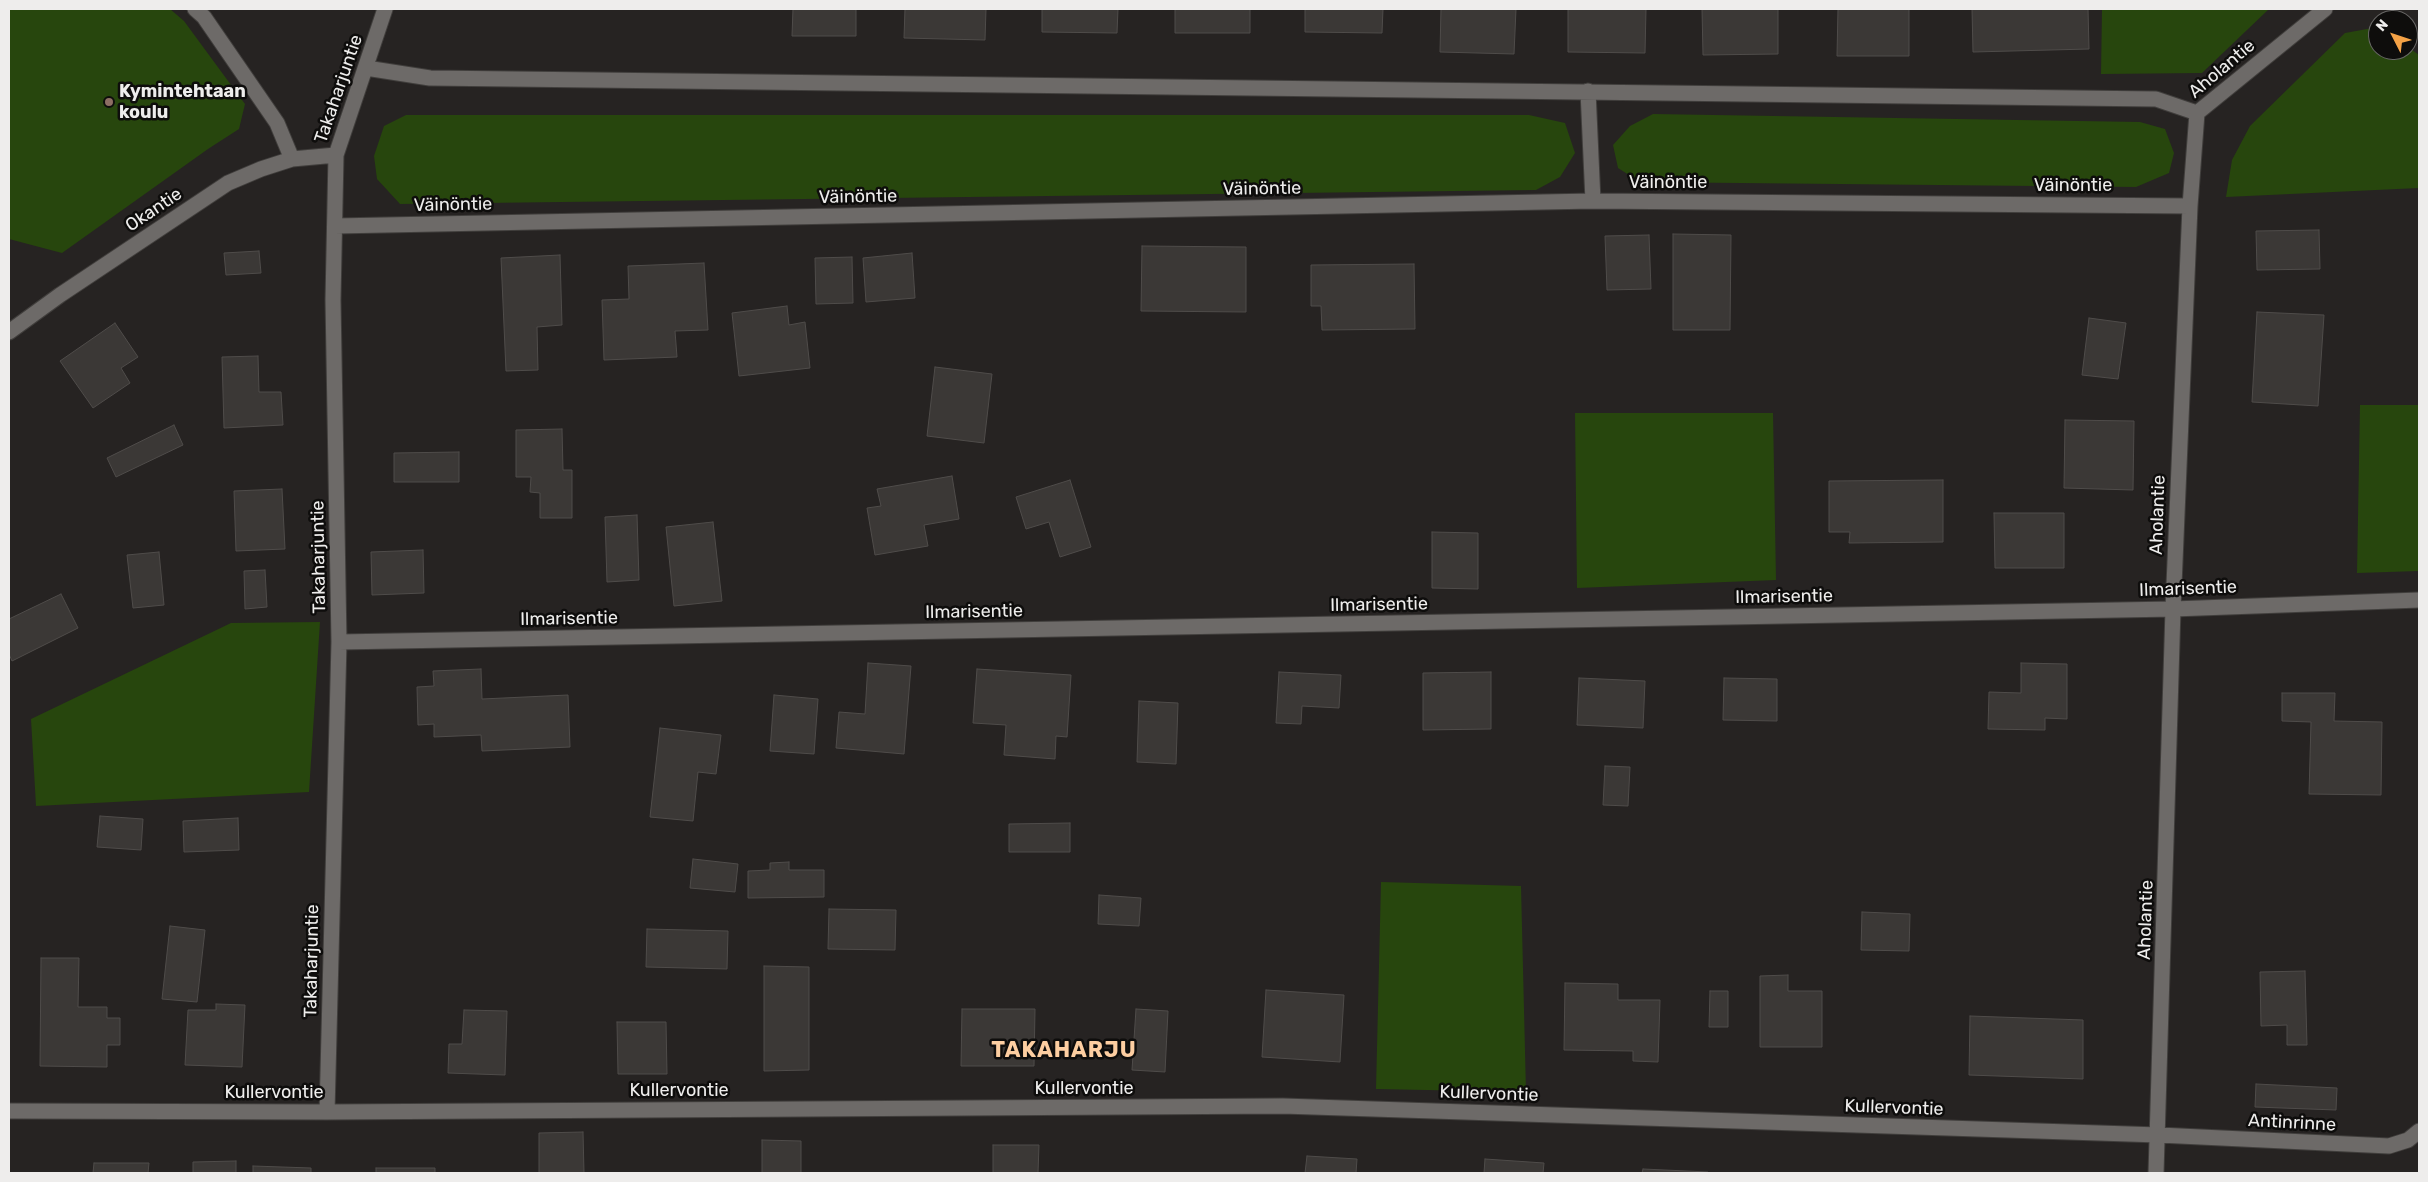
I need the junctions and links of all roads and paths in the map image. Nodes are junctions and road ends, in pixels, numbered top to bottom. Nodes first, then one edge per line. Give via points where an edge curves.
1 (195, 9) edge
2 (386, 9) edge
3 (2325, 9) edge
4 (366, 68) junction
5 (1588, 91) junction
6 (2197, 114) junction
7 (336, 155) junction
8 (292, 159) junction
9 (1594, 201) junction
10 (2190, 206) junction
11 (336, 226) junction
12 (9, 332) edge
13 (2419, 600) edge
14 (2173, 609) junction
15 (339, 642) junction
16 (9, 1111) edge
17 (327, 1112) junction
18 (2419, 1131) edge
19 (2158, 1135) junction
20 (2156, 1173) edge

1 - 8 street via 204,16 277,123
2 - 4 street, Takaharjuntie
3 - 6 street, Aholantie
4 - 5 street via 430,78
4 - 7 street, Takaharjuntie
5 - 6 street via 2156,99
5 - 9 street
6 - 10 street, Aholantie
7 - 8 street, Okantie
7 - 11 street, Takaharjuntie
8 - 12 street, Okantie via 228,183
9 - 10 street, Väinöntie
9 - 11 street, Väinöntie
10 - 14 street, Aholantie
11 - 15 street, Takaharjuntie via 333,300
13 - 14 street, Ilmarisentie
14 - 15 street, Ilmarisentie
14 - 19 street, Aholantie
15 - 17 street, Takaharjuntie
16 - 17 street, Kullervontie
17 - 19 street, Kullervontie via 1283,1106
18 - 19 street, Antinrinne via 2408,1140 2389,1146
19 - 20 street, Aholantie

